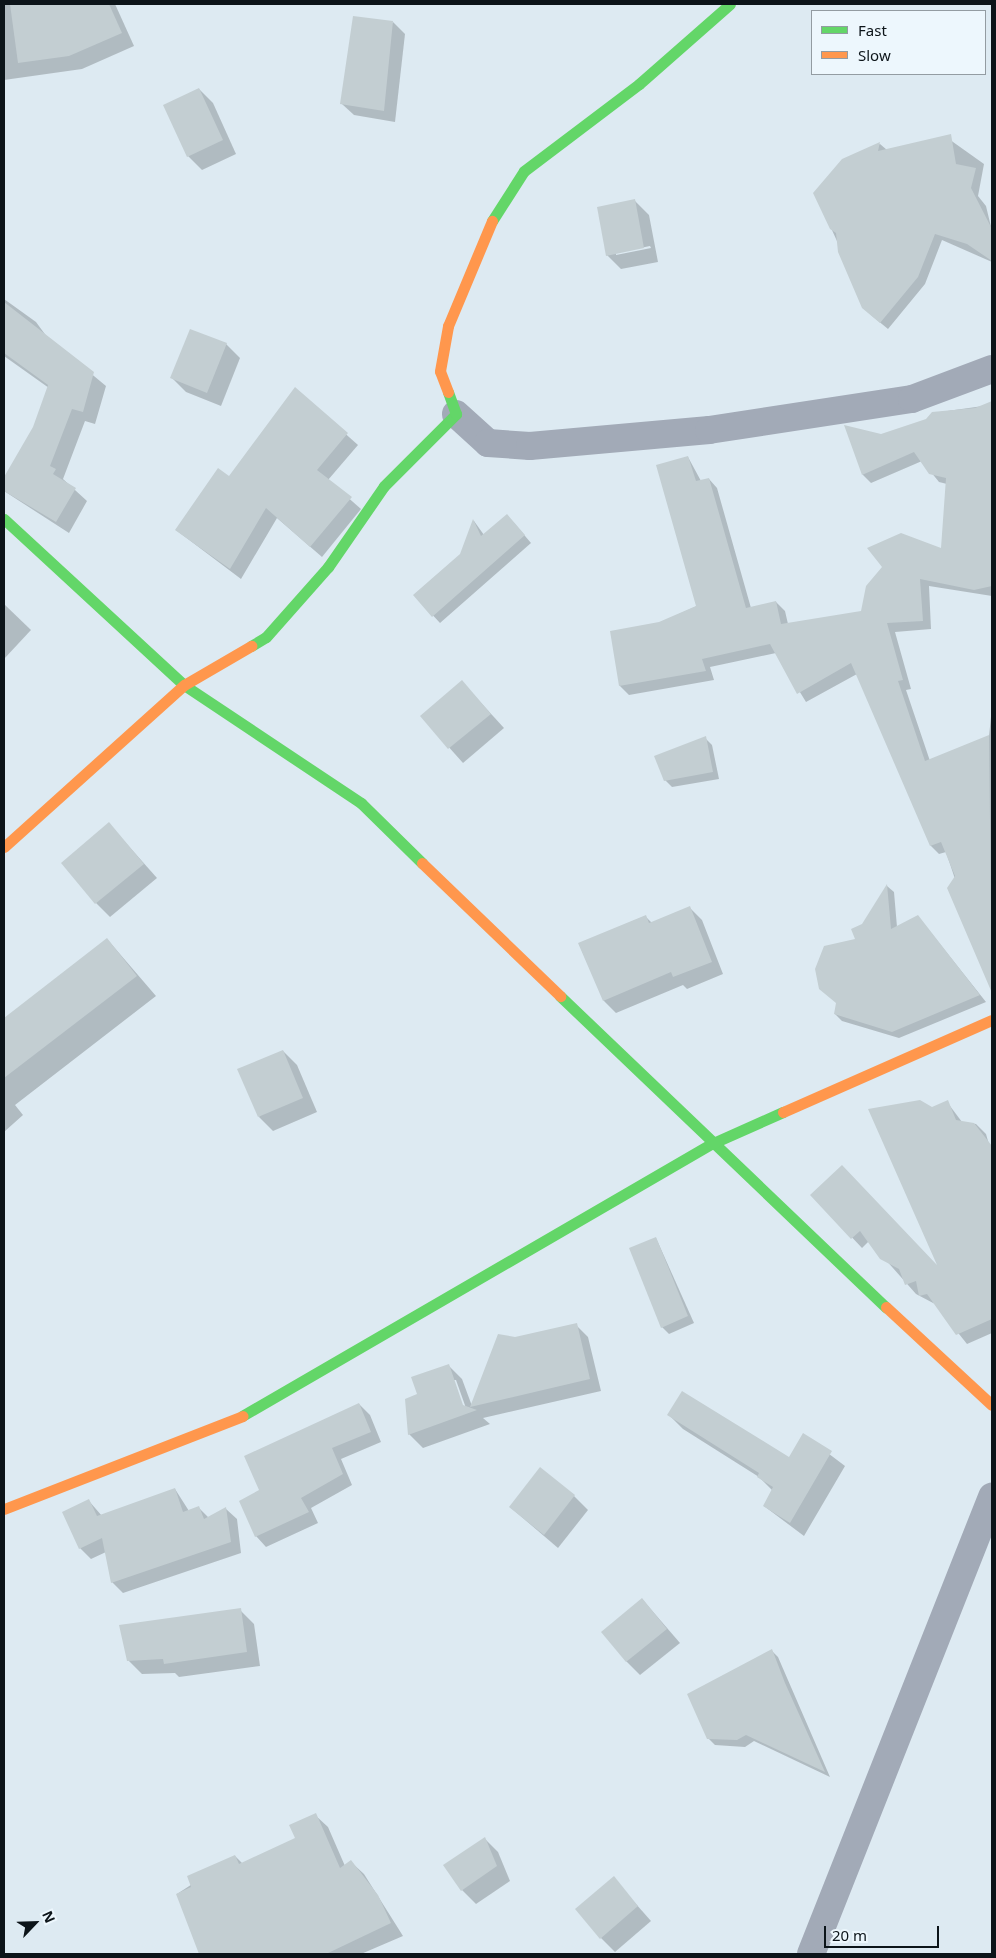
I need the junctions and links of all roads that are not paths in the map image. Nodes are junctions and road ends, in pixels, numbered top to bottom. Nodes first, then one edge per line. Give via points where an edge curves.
1 (730, 4) edge
2 (992, 369) edge
3 (456, 414) junction
4 (4, 519) edge
5 (184, 685) junction
6 (4, 847) edge
7 (992, 1020) edge
8 (711, 1144) junction
9 (992, 1405) edge
10 (992, 1496) edge
11 (4, 1509) edge
12 (811, 1954) edge

1 - 3 street via 639,84 524,171 497,208 448,326 440,371
2 - 3 street via 912,399 710,430 530,446 488,443
3 - 5 street via 384,486 328,567 266,637
4 - 5 street
5 - 6 street
5 - 8 street via 361,804
7 - 8 street
8 - 9 street
8 - 11 street via 260,1409
10 - 12 street

